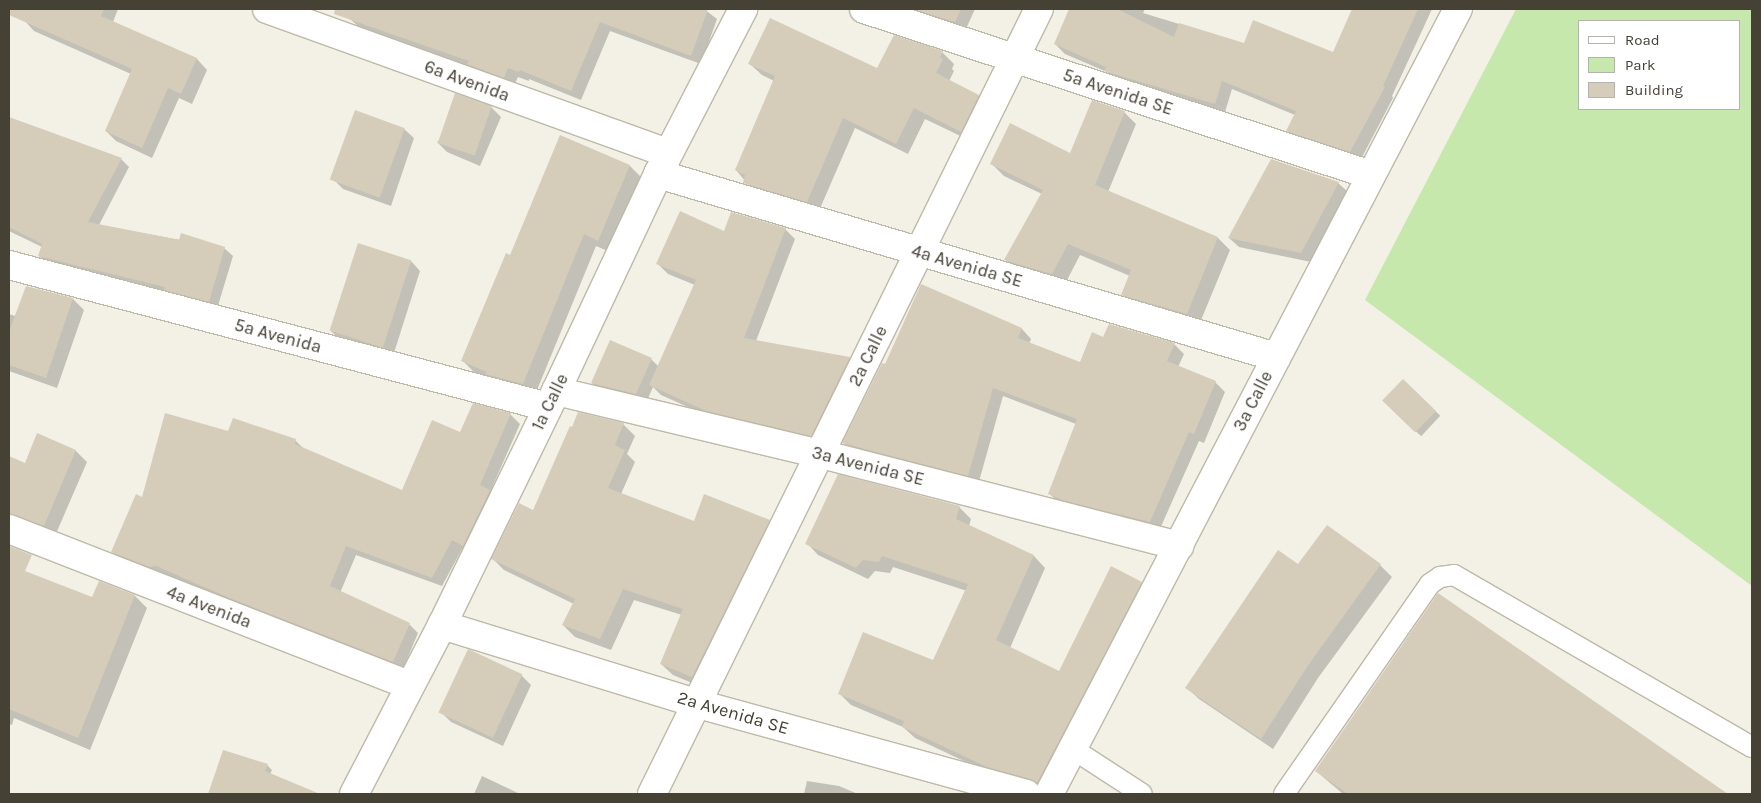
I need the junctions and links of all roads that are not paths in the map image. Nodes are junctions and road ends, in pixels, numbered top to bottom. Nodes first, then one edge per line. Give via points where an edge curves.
1 (267, 9) edge
2 (743, 9) edge
3 (864, 9) edge
4 (1039, 9) edge
5 (1458, 9) edge
6 (1014, 58) junction
7 (663, 164) junction
8 (1371, 175) junction
9 (919, 252) junction
10 (9, 265) edge
11 (1276, 357) junction
12 (552, 399) junction
13 (820, 454) junction
14 (9, 529) edge
15 (1178, 546) junction
16 (442, 625) junction
17 (409, 685) junction
18 (698, 704) junction
19 (1752, 747) edge
20 (1073, 749) junction
21 (354, 794) edge
22 (652, 794) edge
23 (1026, 794) edge
24 (1049, 794) edge
25 (1142, 794) edge
26 (1284, 794) edge

1 - 7 street, 6a Avenida
2 - 7 street, 1a Calle
3 - 6 street, 5a Avenida SE
4 - 6 street, 2a Calle
5 - 8 street, 3a Calle
6 - 8 street, 5a Avenida SE
6 - 9 street, 2a Calle
7 - 9 street, 4a Avenida SE
7 - 12 street, 1a Calle
8 - 11 street, 3a Calle
9 - 11 street, 4a Avenida SE
9 - 13 street, 2a Calle
10 - 12 street, 5a Avenida
11 - 15 street, 3a Calle
12 - 13 street, 3a Avenida SE
12 - 16 street, 1a Calle
13 - 15 street, 3a Avenida SE
13 - 18 street, 2a Calle
14 - 17 street, 4a Avenida
15 - 20 street, 3a Calle
16 - 17 street, 1a Calle
16 - 18 street, 2a Avenida SE
17 - 21 street, 1a Calle
18 - 22 street, 2a Calle
18 - 23 street, 2a Avenida SE
19 - 26 lane via 1454,575 1440,577 1430,584
20 - 24 street, 3a Calle
20 - 25 lane

